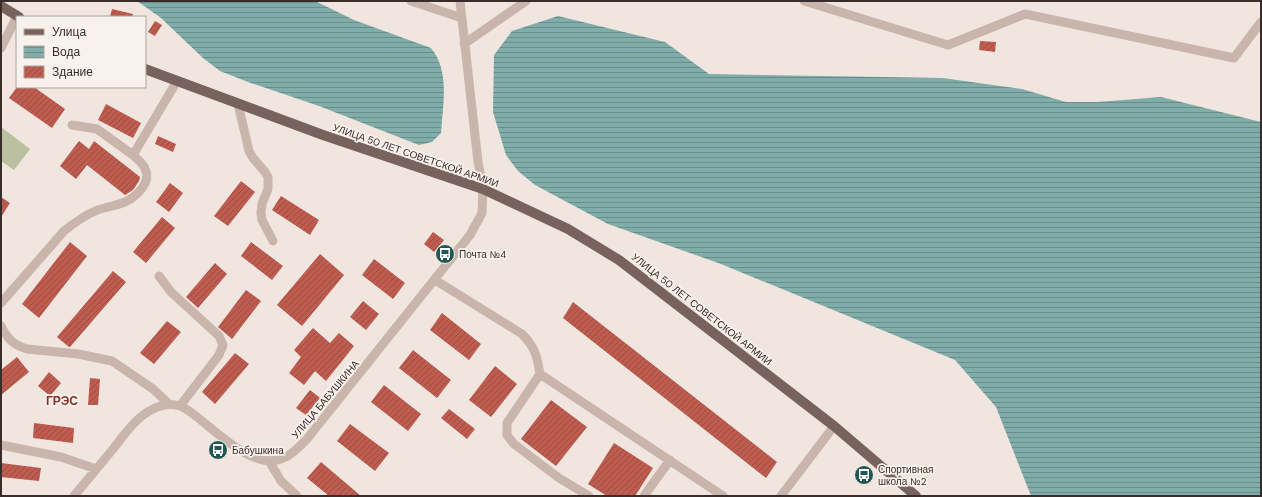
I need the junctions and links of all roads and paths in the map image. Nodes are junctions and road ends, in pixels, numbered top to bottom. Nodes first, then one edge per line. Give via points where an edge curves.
1 (411, 1) edge
2 (460, 1) edge
3 (526, 1) edge
4 (804, 1) edge
5 (1, 6) edge
6 (16, 16) edge
7 (462, 18) junction
8 (16, 21) edge
9 (1261, 22) edge
10 (464, 44) junction
11 (1, 48) edge
12 (146, 69) edge
13 (177, 81) junction
14 (238, 104) junction
15 (72, 125) dead end
16 (133, 155) junction
17 (483, 189) junction
18 (273, 241) dead end
19 (159, 276) dead end
20 (435, 280) junction
21 (1, 303) edge
22 (1, 326) edge
23 (540, 374) junction
24 (169, 404) junction
25 (180, 406) junction
26 (834, 426) junction
27 (1, 445) edge
28 (670, 460) junction
29 (270, 461) junction
30 (96, 469) junction
31 (74, 496) edge
32 (298, 496) edge
33 (589, 496) edge
34 (644, 496) edge
35 (723, 496) edge
36 (781, 496) edge
37 (916, 496) edge

1 - 7 street
2 - 7 street, УЛИЦА БАБУШКИНА
3 - 10 street
4 - 9 street via 948,45 1025,14 1234,58
5 - 6 main road
7 - 10 street, УЛИЦА БАБУШКИНА
8 - 11 street
10 - 17 street, УЛИЦА БАБУШКИНА
12 - 13 main road, УЛИЦА 50 ЛЕТ СОВЕТСКОЙ АРМИИ
13 - 14 main road, УЛИЦА 50 ЛЕТ СОВЕТСКОЙ АРМИИ
13 - 16 street
14 - 17 main road, УЛИЦА 50 ЛЕТ СОВЕТСКОЙ АРМИИ
14 - 18 street via 249,151 268,177 268,189 261,213
15 - 16 street via 97,129
16 - 21 street via 146,169 147,176 137,194 123,203 95,212 64,231
17 - 20 street, УЛИЦА БАБУШКИНА via 479,221
17 - 26 main road, УЛИЦА 50 ЛЕТ СОВЕТСКОЙ АРМИИ via 568,229 619,260
19 - 25 street via 171,292 219,336 223,345 219,355
20 - 23 street via 529,340 537,355
20 - 29 street, УЛИЦА БАБУШКИНА via 307,439 295,451
22 - 24 street via 8,339 19,347 78,354 112,362 153,389
23 - 28 street
23 - 33 street via 507,423 507,435 514,444 552,473
24 - 25 street
24 - 30 street via 156,407 144,414
25 - 29 street via 245,453
26 - 36 street
26 - 37 main road, УЛИЦА 50 ЛЕТ СОВЕТСКОЙ АРМИИ
27 - 30 street via 61,457
28 - 34 street
28 - 35 street
29 - 32 street via 281,481
30 - 31 street

